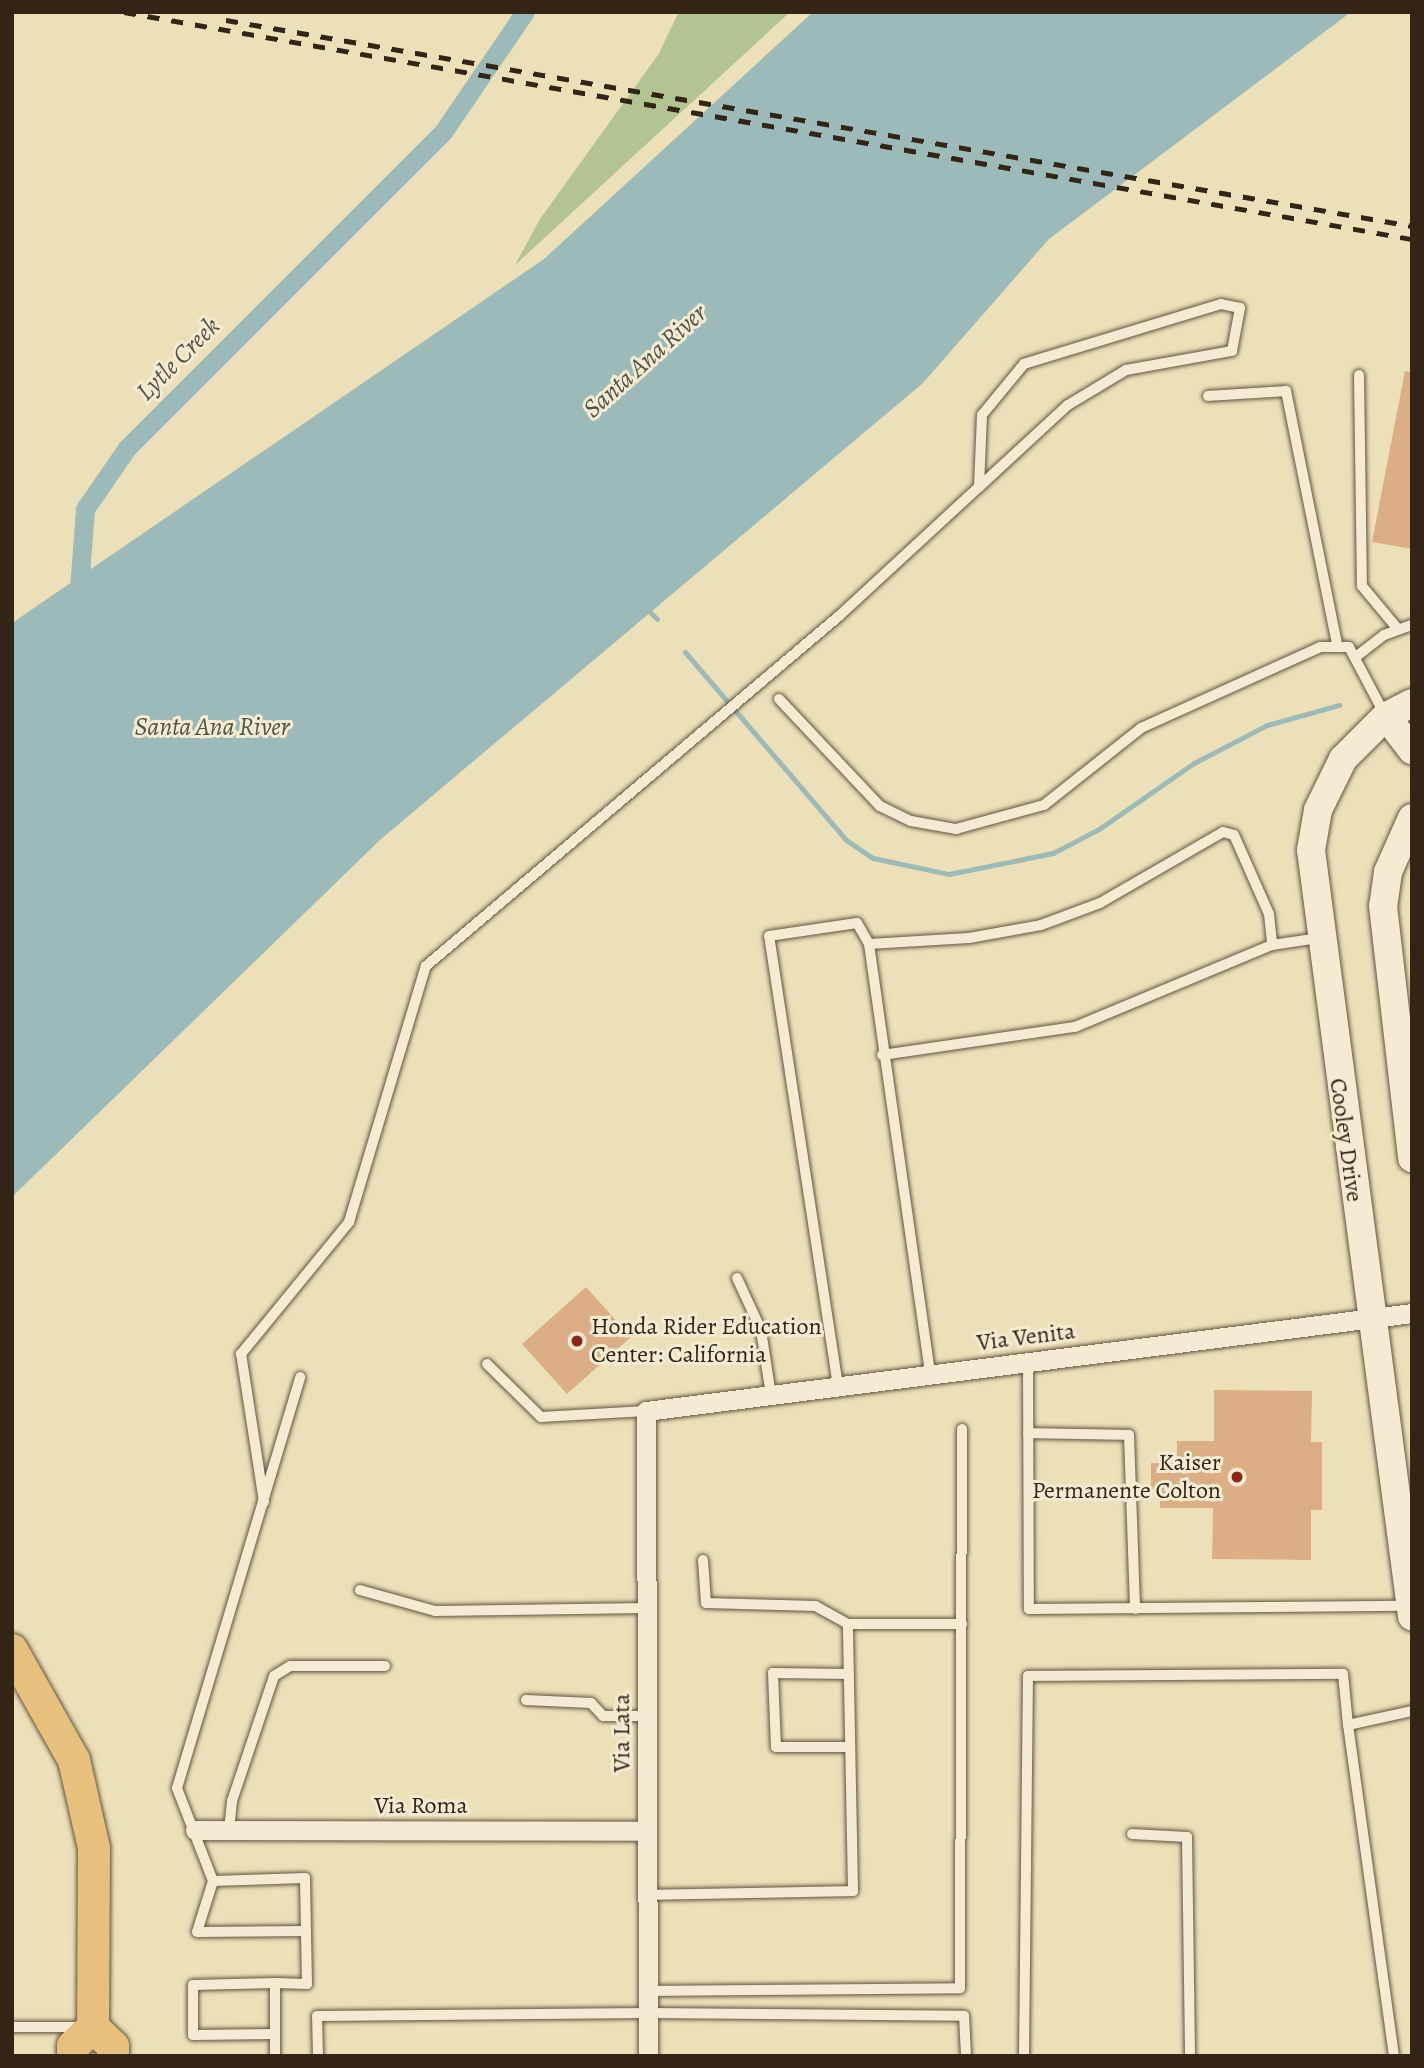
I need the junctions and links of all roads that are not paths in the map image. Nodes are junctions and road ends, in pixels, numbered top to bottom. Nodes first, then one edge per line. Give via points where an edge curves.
1 (1359, 375) dead end
2 (1208, 396) dead end
3 (979, 487) junction
4 (1412, 625) edge
5 (1397, 628) junction
6 (1337, 643) junction
7 (1357, 656) junction
8 (779, 699) dead end
9 (1412, 703) edge
10 (1386, 716) junction
11 (1412, 750) edge
12 (1412, 818) edge
13 (1319, 938) junction
14 (869, 944) junction
15 (1272, 945) junction
16 (882, 1055) junction
17 (1412, 1158) edge
18 (737, 1278) dead end
19 (1412, 1313) edge
20 (1369, 1318) junction
21 (1028, 1362) junction
22 (486, 1364) dead end
23 (930, 1374) junction
24 (300, 1377) dead end
25 (838, 1386) junction
26 (771, 1395) junction
27 (646, 1410) junction
28 (962, 1429) dead end
29 (1028, 1433) junction
30 (264, 1502) junction
31 (703, 1560) dead end
32 (360, 1590) dead end
33 (647, 1608) junction
34 (1135, 1609) junction
35 (1411, 1611) edge
36 (848, 1623) junction
37 (962, 1624) junction
38 (12, 1650) edge
39 (385, 1666) dead end
40 (849, 1674) junction
41 (526, 1700) dead end
42 (1412, 1711) edge
43 (647, 1716) junction
44 (1348, 1725) junction
45 (850, 1747) junction
46 (195, 1830) junction
47 (229, 1830) junction
48 (647, 1831) junction
49 (1132, 1834) dead end
50 (214, 1881) junction
51 (647, 1895) junction
52 (306, 1931) junction
53 (275, 1983) junction
54 (647, 1991) junction
55 (648, 2013) junction
56 (12, 2027) edge
57 (93, 2027) junction
58 (275, 2034) junction
59 (73, 2056) edge
60 (113, 2056) edge
61 (275, 2056) edge
62 (318, 2056) edge
63 (648, 2056) edge
64 (966, 2056) edge
65 (1024, 2056) edge
66 (1191, 2056) edge
67 (1394, 2056) edge

1 - 5 lane via 1362,586
2 - 6 lane via 1286,391
3 - 3 lane via 1068,405 1126,370 1232,351 1240,309 1221,304 1024,364 982,415
3 - 30 lane via 828,625 426,966 349,1222 241,1354
4 - 5 lane
5 - 7 lane
6 - 7 lane
6 - 8 lane via 1141,728 1044,805 956,828 911,821 880,806
7 - 10 lane
9 - 10 street, Cooley Drive
10 - 11 street
10 - 13 street, Cooley Drive via 1343,759 1318,810 1311,850
12 - 17 street via 1388,872 1383,906
13 - 15 lane
13 - 20 street, Cooley Drive
14 - 15 lane via 970,938 1041,925 1100,903 1223,832 1234,835 1269,914
14 - 16 lane
14 - 25 lane via 857,923 769,936
15 - 16 lane via 1075,1027
16 - 23 lane
18 - 26 lane via 761,1330
19 - 20 street, Via Venita
20 - 21 street, Via Venita
20 - 35 street, Cooley Drive
21 - 23 street, Via Venita
21 - 29 lane
22 - 27 lane via 541,1417
23 - 25 street, Via Venita
24 - 30 lane
25 - 26 street, Via Venita
26 - 27 street, Via Venita
27 - 33 street, Via Lata
28 - 37 lane
29 - 34 lane via 1129,1435
29 - 34 lane via 1029,1609
30 - 46 lane via 177,1788
31 - 36 lane via 706,1603 816,1606
32 - 33 lane via 435,1611
33 - 43 street, Via Lata
34 - 35 lane
36 - 37 lane
36 - 40 lane
37 - 54 lane via 960,1988
38 - 57 main road via 55,1718 86,1807 94,1848
39 - 47 lane via 290,1666 274,1676 232,1801
40 - 45 lane
40 - 45 lane via 773,1673 776,1747
41 - 43 lane via 591,1703 603,1716
42 - 44 lane
43 - 48 street, Via Lata
44 - 65 lane via 1343,1674 1028,1676
44 - 67 lane
45 - 51 lane via 853,1891
46 - 47 street, Via Roma
46 - 50 lane
47 - 48 street, Via Roma
48 - 51 street, Via Lata
49 - 66 lane via 1186,1837
50 - 52 lane via 305,1878
50 - 52 lane via 197,1932
51 - 54 street, Via Lata
52 - 53 lane via 307,1984
53 - 58 lane
53 - 58 lane via 193,1985 193,2035
54 - 55 street, Via Lata
55 - 62 lane via 317,2016
55 - 63 street, Via Lata
55 - 64 lane via 964,2016
56 - 57 lane
57 - 59 main road via 73,2046
57 - 60 main road via 113,2046
58 - 61 lane

